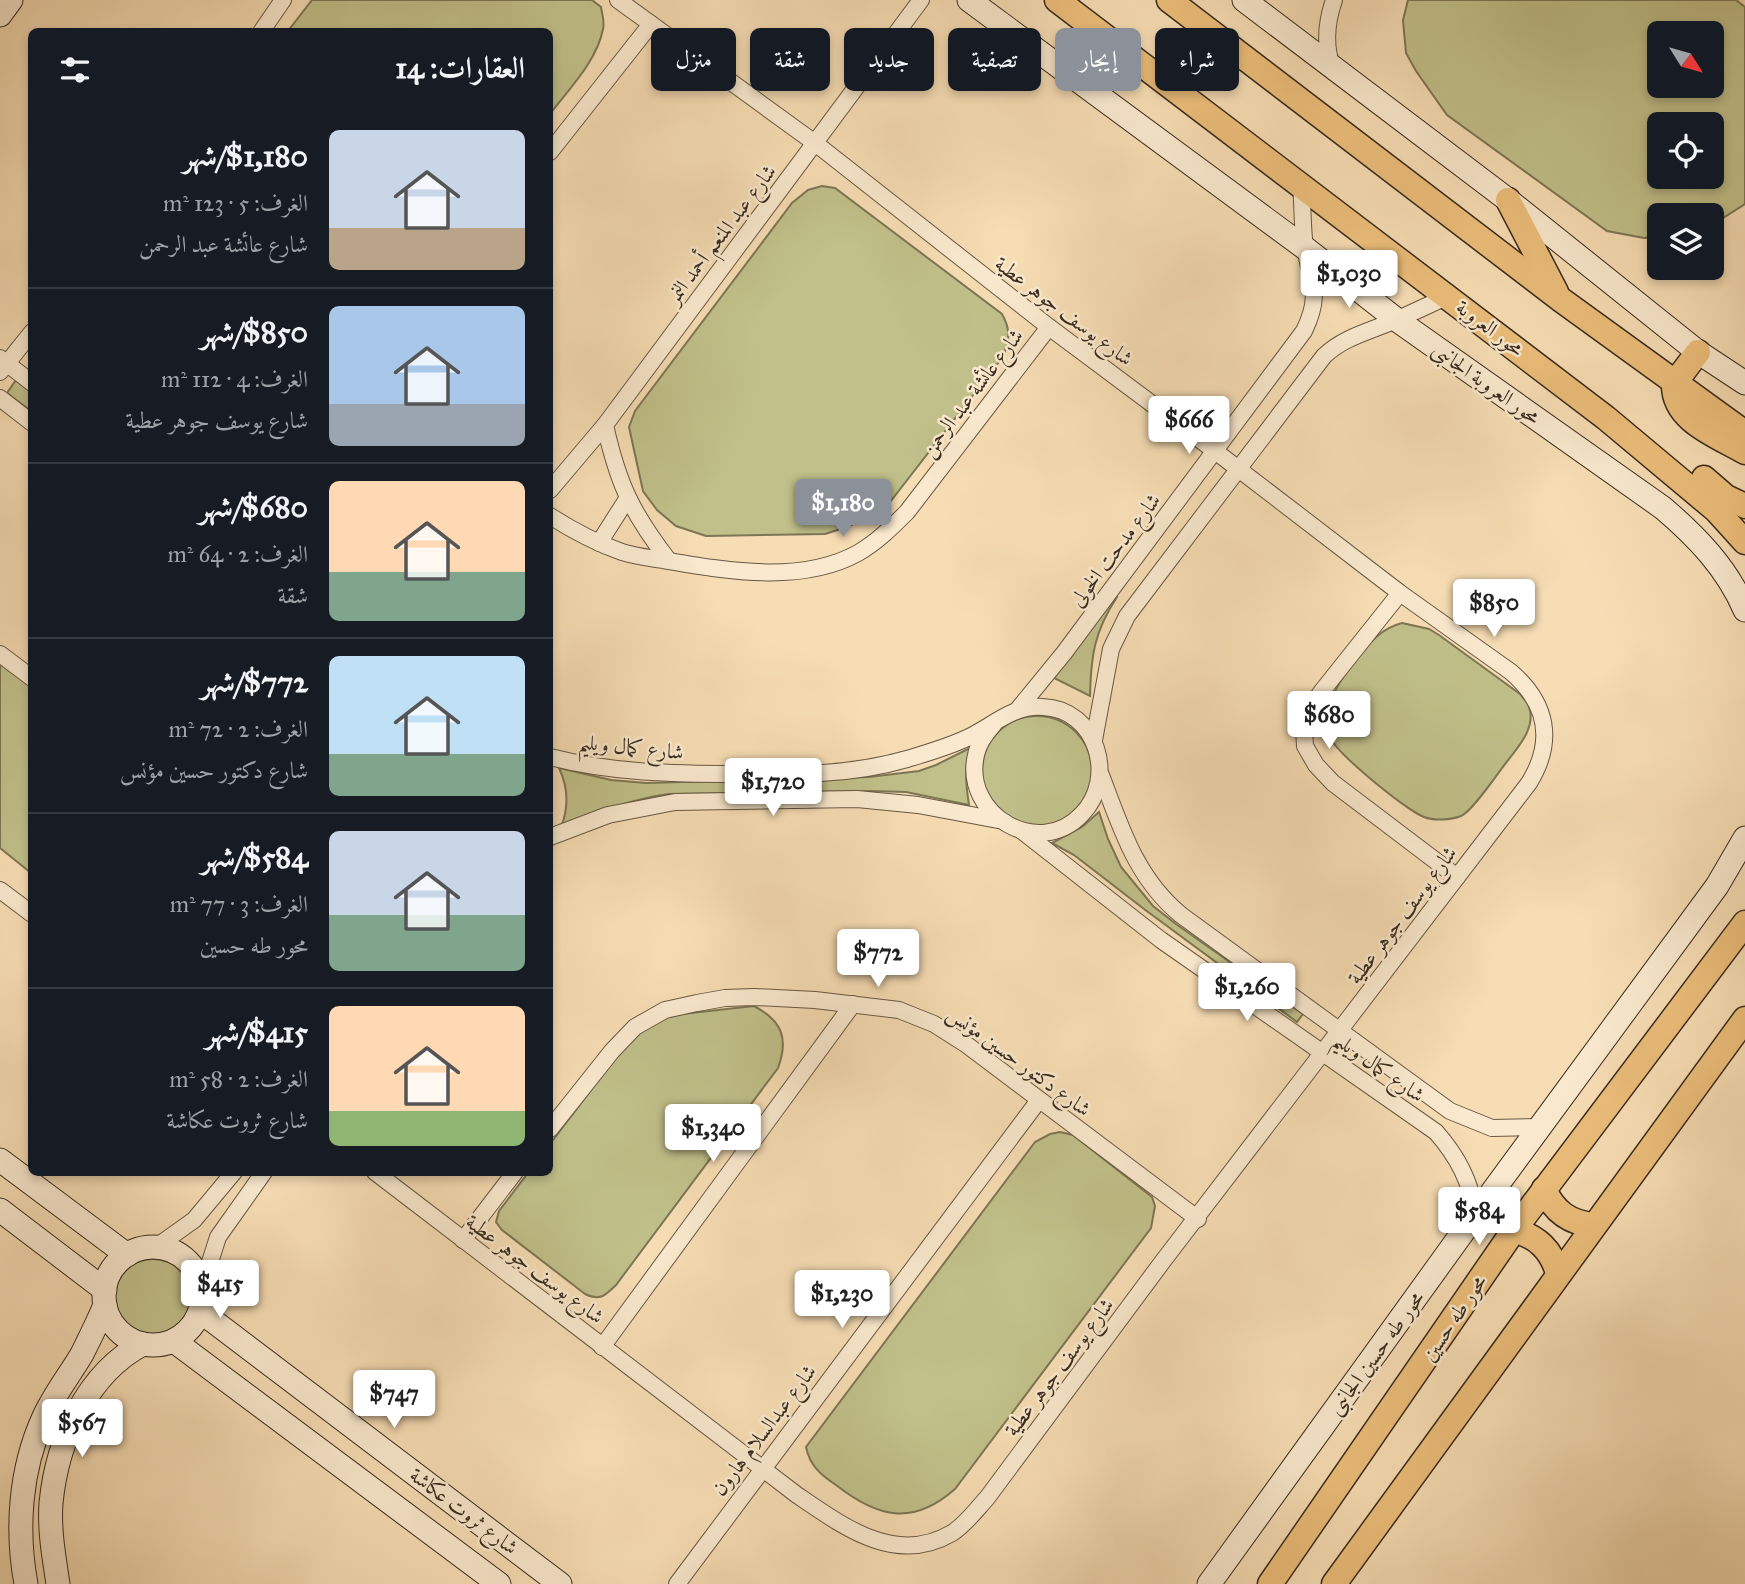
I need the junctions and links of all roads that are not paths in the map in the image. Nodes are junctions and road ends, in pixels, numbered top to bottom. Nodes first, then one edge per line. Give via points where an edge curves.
1 (11, 0) edge
2 (283, 0) edge
3 (618, 0) edge
4 (921, 0) edge
5 (969, 0) edge
6 (1057, 0) edge
7 (1169, 0) edge
8 (1244, 0) edge
9 (1334, 0) edge
10 (0, 15) edge
11 (651, 24) junction
12 (264, 28) edge
13 (1333, 69) junction
14 (815, 143) junction
15 (553, 148) edge
16 (1301, 186) junction
17 (1508, 200) junction
18 (1305, 248) junction
19 (1448, 296) junction
20 (1560, 299) junction
21 (1396, 320) junction
22 (1049, 327) junction
23 (28, 336) edge
24 (1698, 352) junction
25 (2, 365) edge
26 (28, 381) edge
27 (1745, 383) edge
28 (1674, 384) junction
29 (0, 398) edge
30 (1606, 418) junction
31 (28, 420) edge
32 (604, 425) junction
33 (1745, 433) edge
34 (1215, 451) junction
35 (1745, 452) edge
36 (1237, 468) junction
37 (553, 485) edge
38 (627, 499) junction
39 (1745, 506) edge
40 (553, 518) edge
41 (1745, 542) edge
42 (599, 543) junction
43 (668, 561) junction
44 (1400, 593) junction
45 (1745, 610) edge
46 (0, 654) edge
47 (28, 675) edge
48 (1019, 708) junction
49 (994, 724) junction
50 (1094, 740) junction
51 (553, 758) edge
52 (1101, 775) junction
53 (998, 820) junction
54 (1022, 831) junction
55 (553, 836) edge
56 (1745, 838) edge
57 (1457, 877) junction
58 (0, 890) edge
59 (28, 911) edge
60 (1745, 923) edge
61 (853, 1004) junction
62 (1745, 1020) edge
63 (1340, 1031) junction
64 (1323, 1053) junction
65 (1038, 1100) junction
66 (553, 1125) edge
67 (1542, 1127) junction
68 (0, 1160) edge
69 (231, 1176) edge
70 (261, 1176) edge
71 (380, 1176) edge
72 (512, 1176) edge
73 (1544, 1189) junction
74 (0, 1210) edge
75 (1476, 1214) junction
76 (1198, 1219) junction
77 (1594, 1225) junction
78 (1514, 1230) junction
79 (463, 1240) junction
80 (156, 1247) junction
81 (127, 1255) junction
82 (1558, 1273) junction
83 (202, 1287) junction
84 (105, 1297) junction
85 (200, 1311) junction
86 (174, 1341) junction
87 (143, 1344) junction
88 (602, 1346) junction
89 (762, 1468) junction
90 (24, 1486) junction
91 (53, 1492) junction
92 (26, 1584) edge
93 (58, 1584) edge
94 (499, 1584) edge
95 (560, 1584) edge
96 (677, 1584) edge
97 (1209, 1584) edge
98 (1270, 1584) edge
99 (1334, 1584) edge

1 - 10 street
2 - 12 street
3 - 11 street, شارع يوسف جوهر عطية
4 - 14 street, شارع عبد المنعم أحمد النمر
5 - 18 street, محور العروبة الجانبى
6 - 16 main road, محور العروبة
7 - 20 main road
8 - 13 street
9 - 13 street via 1325,41
11 - 14 street, شارع يوسف جوهر عطية
11 - 15 street
13 - 17 street
14 - 22 street, شارع يوسف جوهر عطية
14 - 32 street, شارع عبد المنعم أحمد النمر
16 - 18 street, شارع مدحت الخولى
16 - 19 main road, محور العروبة
17 - 20 main road
17 - 24 street
18 - 21 street, محور العروبة الجانبى
18 - 34 street, شارع مدحت الخولى via 1314,286 1311,317
19 - 21 street
19 - 30 main road, محور العروبة
20 - 28 main road
21 - 36 street via 1330,350
21 - 45 street, محور العروبة الجانبى via 1664,508 1718,563
22 - 34 street, شارع يوسف جوهر عطية
22 - 43 street, شارع عائشة عبد الرحمن via 907,512 857,554 797,572 702,568
23 - 25 street
24 - 27 street
24 - 28 main road
25 - 26 street
28 - 33 main road
28 - 35 main road via 1678,405 1687,417
29 - 31 street
30 - 39 main road via 1657,439 1726,497
30 - 41 main road, محور العروبة via 1716,510
32 - 37 street, شارع عبد المنعم أحمد النمر
32 - 38 street
34 - 36 street, شارع يوسف جوهر عطية
34 - 48 street, شارع مدحت الخولى
36 - 44 street, شارع يوسف جوهر عطية
36 - 50 street via 1118,632 1107,665
38 - 42 street
38 - 43 street
40 - 42 street, شارع عائشة عبد الرحمن
42 - 43 street, شارع عائشة عبد الرحمن
44 - 57 street, شارع يوسف جوهر عطية via 1524,684 1541,710 1545,727 1536,771
44 - 57 street via 1311,706 1305,746 1333,783
46 - 47 street
48 - 49 street
48 - 50 street via 1065,712
49 - 51 street, شارع كمال ويليم via 966,739 901,761 824,773 655,774
49 - 53 street via 976,755 974,773 981,799
50 - 52 street
52 - 54 street via 1080,816 1053,831
52 - 63 street, شارع كمال ويليم via 1128,844 1161,899
53 - 54 street
53 - 55 street via 857,799 675,802 608,814
54 - 64 street, شارع كمال ويليم via 1161,940
56 - 67 street, محور طه حسين الجانبى via 1717,887
57 - 63 street, شارع يوسف جوهر عطية
58 - 59 street
60 - 73 main road, محور طه حسين
61 - 65 street, شارع دكتور حسين مؤنس via 899,1010 934,1024
61 - 66 street, شارع دكتور حسين مؤنس via 735,998 665,1010 635,1027
61 - 88 street
62 - 77 main road
63 - 64 street, شارع يوسف جوهر عطية
63 - 67 street, شارع كمال ويليم via 1470,1121 1492,1128
64 - 75 street, شارع كمال ويليم via 1436,1132 1465,1172
64 - 76 street, شارع يوسف جوهر عطية
65 - 76 street, شارع دكتور حسين مؤنس
65 - 89 street, شارع عبدالسلام هارون
67 - 75 street, محور طه حسين الجانبى
68 - 81 street
69 - 80 street via 194,1220
70 - 83 street via 218,1237
71 - 79 street, شارع يوسف جوهر عطية
72 - 79 street
73 - 77 main road via 1549,1201 1569,1219
73 - 78 main road, محور طه حسين
74 - 84 street
75 - 97 street, محور طه حسين الجانبى
76 - 89 street, شارع يوسف جوهر عطية via 987,1498 954,1532 920,1546 860,1535
77 - 82 main road
78 - 82 main road via 1538,1241
78 - 98 main road, محور طه حسين
79 - 88 street, شارع يوسف جوهر عطية
80 - 81 street
80 - 83 street via 169,1249 191,1264
81 - 84 street via 112,1270
82 - 99 main road
83 - 85 street
84 - 87 street via 108,1316 123,1334
84 - 90 street via 80,1356 42,1421
85 - 86 street via 185,1334
85 - 95 street, شارع ثروت عكاشة
86 - 87 street
86 - 94 street, شارع ثروت عكاشة
87 - 91 street via 110,1367 80,1408 61,1454
88 - 89 street, شارع يوسف جوهر عطية
89 - 96 street, شارع عبدالسلام هارون
90 - 91 street
90 - 92 street via 21,1541
91 - 93 street via 51,1528

